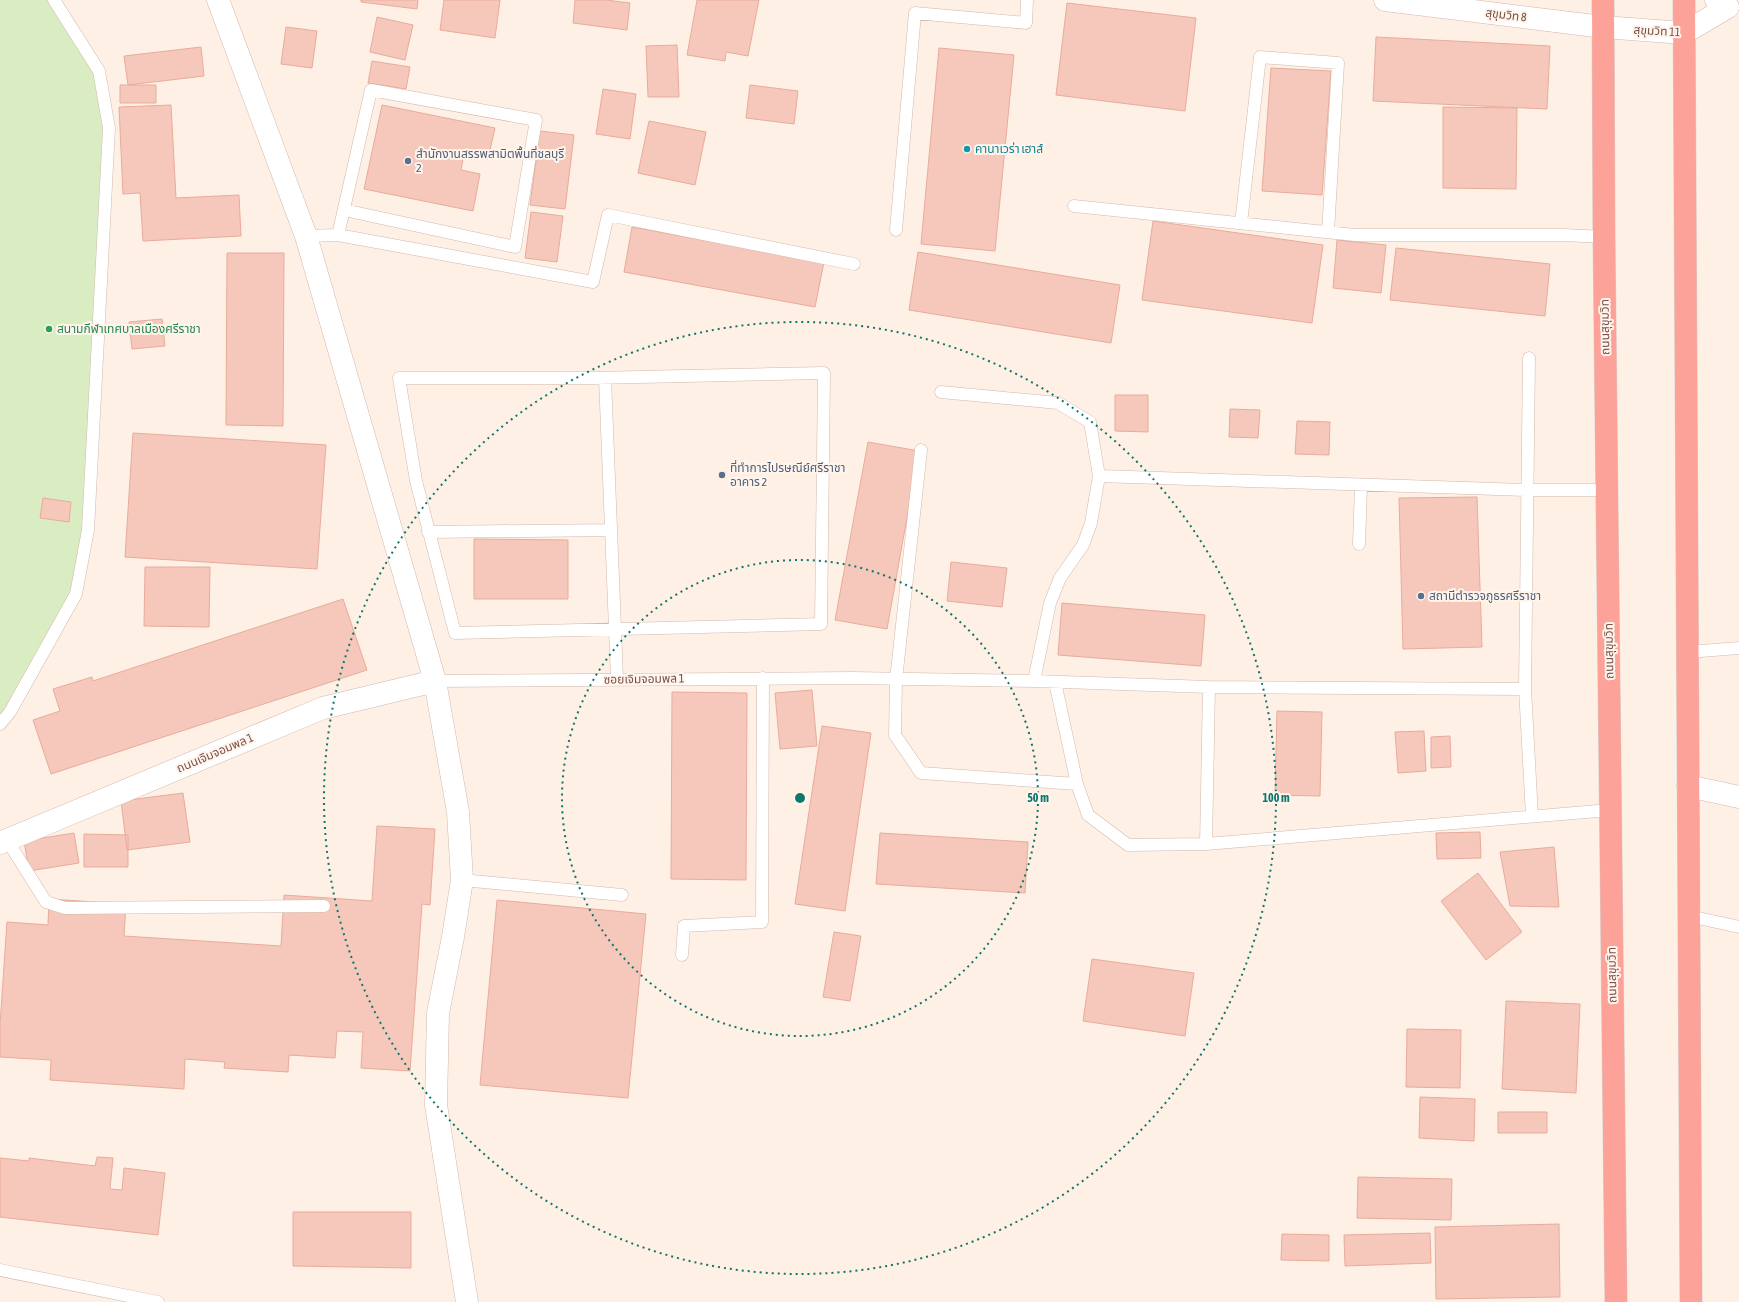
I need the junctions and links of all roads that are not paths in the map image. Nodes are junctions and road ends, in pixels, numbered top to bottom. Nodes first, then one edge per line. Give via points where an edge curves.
1 (54, 0) edge
2 (218, 0) edge
3 (1027, 0) edge
4 (1385, 0) edge
5 (1603, 0) edge
6 (1684, 0) edge
7 (1728, 6) edge
8 (1603, 27) junction
9 (1684, 34) junction
10 (1074, 206) dead end
11 (344, 210) junction
12 (1241, 223) junction
13 (896, 230) dead end
14 (1328, 232) junction
15 (338, 234) junction
16 (306, 236) junction
17 (1604, 237) junction
18 (854, 264) dead end
19 (1529, 358) dead end
20 (594, 378) junction
21 (941, 392) dead end
22 (922, 450) dead end
23 (1098, 476) junction
24 (1361, 485) junction
25 (1527, 490) junction
26 (1607, 490) junction
27 (611, 530) junction
28 (428, 532) junction
29 (1359, 544) dead end
30 (615, 631) junction
31 (1739, 648) edge
32 (1688, 652) junction
33 (763, 678) junction
34 (617, 679) junction
35 (896, 680) junction
36 (435, 681) junction
37 (1034, 681) junction
38 (1055, 682) junction
39 (1209, 687) junction
40 (1525, 689) junction
41 (0, 724) edge
42 (1076, 784) junction
43 (1688, 786) junction
44 (1739, 797) edge
45 (1610, 810) junction
46 (1532, 816) junction
47 (4, 842) edge
48 (1206, 844) junction
49 (462, 880) junction
50 (622, 895) dead end
51 (324, 906) dead end
52 (1689, 916) junction
53 (1739, 927) edge
54 (682, 955) dead end
55 (0, 1270) edge
56 (158, 1302) edge
57 (467, 1302) edge
58 (1616, 1302) edge
59 (1692, 1302) edge

1 - 41 lane via 99,71 109,128 88,530 76,594 10,712
2 - 16 street
3 - 13 lane via 1026,23 915,13
4 - 8 street, สุขุมวิท 8
5 - 8 highway, ถนนสุขุมวิท
6 - 9 highway
7 - 9 street, สุขุมวิท 11
8 - 9 street, สุขุมวิท 11
8 - 17 highway, ถนนสุขุมวิท
9 - 32 highway
10 - 12 lane
11 - 11 lane via 372,90 536,120 515,247
11 - 15 lane
12 - 14 lane
12 - 14 lane via 1260,57 1338,63
14 - 17 lane via 1354,235
15 - 16 lane
15 - 18 lane via 593,282 608,214
16 - 36 street
17 - 26 highway, ถนนสุขุมวิท
19 - 25 lane
20 - 27 lane via 605,378
20 - 28 lane via 399,378 416,481
20 - 30 lane via 824,373 821,624
21 - 23 lane via 1058,403 1090,422
22 - 35 lane
23 - 24 lane
23 - 37 lane via 1091,523 1083,544 1060,578 1050,603
24 - 25 lane
24 - 29 lane
25 - 26 lane
25 - 40 lane
26 - 45 highway, ถนนสุขุมวิท
27 - 28 lane
27 - 30 lane
28 - 30 lane via 455,634
30 - 34 lane
31 - 32 lane
32 - 43 highway
33 - 34 lane, ซอยเจิมจอมพล 1
33 - 35 lane, ซอยเจิมจอมพล 1
33 - 54 lane via 762,922 684,926
34 - 36 lane, ซอยเจิมจอมพล 1
35 - 37 lane, ซอยเจิมจอมพล 1
35 - 42 lane via 896,735 921,773
36 - 47 street, ถนนเจิมจอมพล 1 via 323,708
36 - 49 street via 458,812
37 - 38 lane, ซอยเจิมจอมพล 1
38 - 39 lane, ซอยเจิมจอมพล 1
38 - 42 lane
39 - 40 lane, ซอยเจิมจอมพล 1
39 - 48 lane
40 - 46 lane
42 - 48 lane via 1088,815 1128,845
43 - 44 street
43 - 52 highway
45 - 46 lane
45 - 58 highway, ถนนสุขุมวิท
46 - 48 lane
47 - 51 lane via 46,902 65,908
49 - 50 lane
49 - 57 street via 438,1013 436,1105
52 - 53 lane
52 - 59 highway
55 - 56 lane

